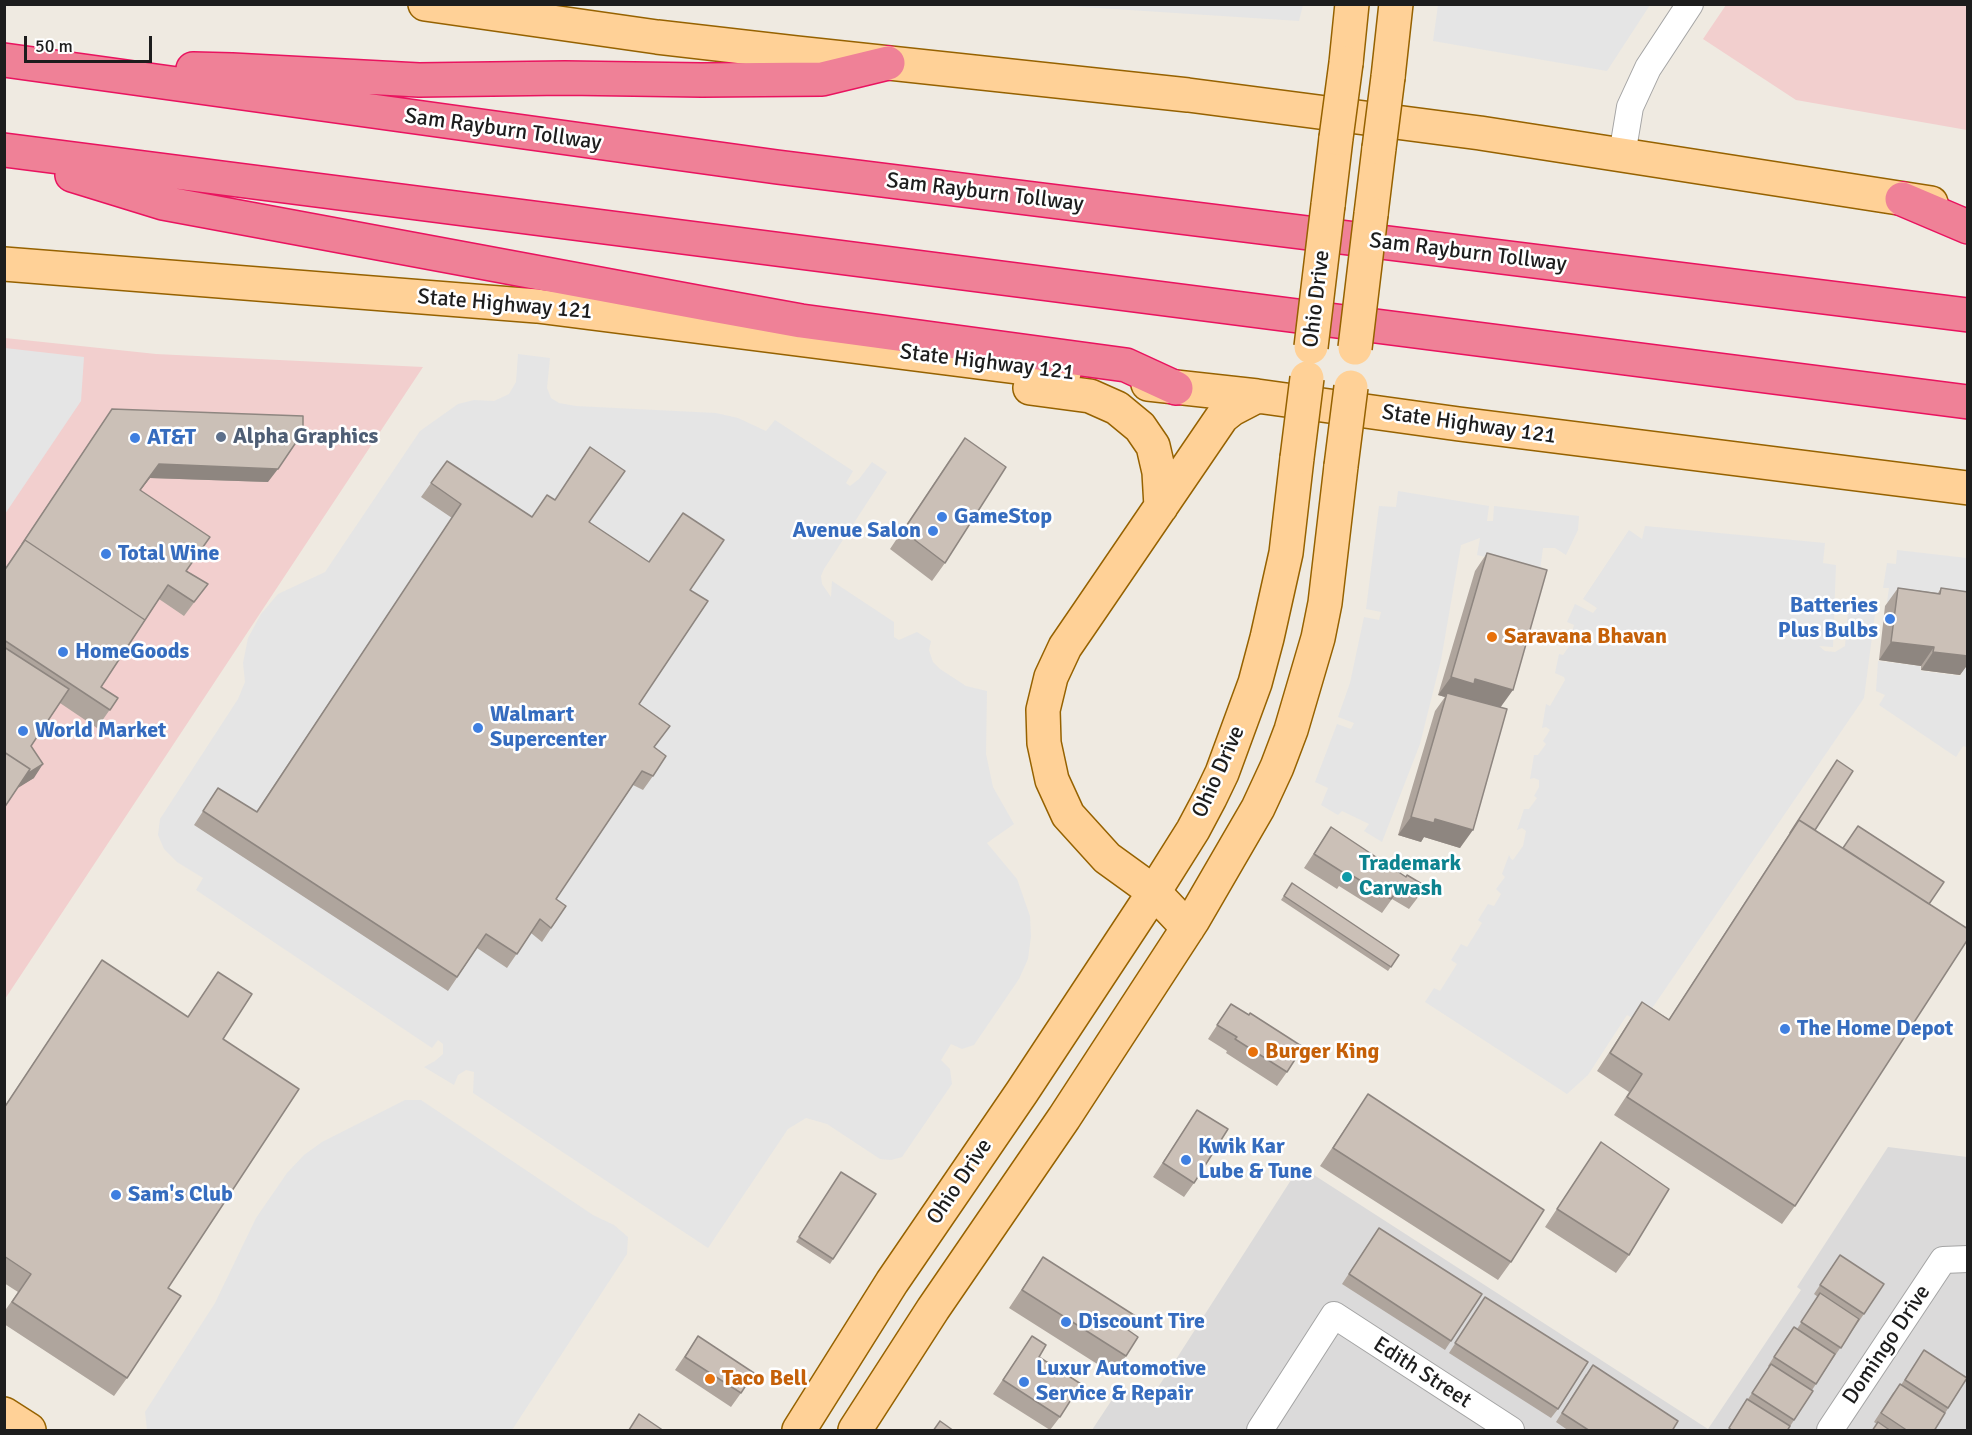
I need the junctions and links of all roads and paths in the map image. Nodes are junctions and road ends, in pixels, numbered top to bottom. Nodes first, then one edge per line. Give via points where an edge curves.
1 (425, 4) edge
2 (1352, 4) edge
3 (1396, 4) edge
4 (1690, 4) edge
5 (4, 60) edge
6 (888, 63) junction
7 (57, 68) junction
8 (4, 152) edge
9 (1622, 155) junction
10 (1902, 199) junction
11 (1968, 209) edge
12 (1968, 227) edge
13 (4, 264) edge
14 (1968, 315) edge
15 (812, 340) junction
16 (1176, 387) junction
17 (1257, 396) junction
18 (1968, 402) edge
19 (1968, 488) edge
20 (1161, 507) junction
21 (1154, 892) junction
22 (1193, 919) junction
23 (1955, 1259) edge
24 (4, 1414) edge
25 (28, 1431) edge
26 (799, 1431) edge
27 (855, 1431) edge
28 (1260, 1431) edge
29 (1510, 1431) edge
30 (1830, 1431) edge

1 - 6 main road via 657,37
2 - 21 main road, Ohio Drive, bridge via 1284,564 1255,683 1222,773
3 - 22 main road, Ohio Drive, bridge via 1325,603 1303,694 1277,766 1240,842
4 - 9 street via 1648,68 1630,107
5 - 7 highway, Sam Rayburn Tollway
6 - 7 highway via 822,79 702,80 419,80 232,70
6 - 9 main road via 1188,95
7 - 14 highway, Sam Rayburn Tollway via 765,166
8 - 16 highway via 163,203 801,321 1125,365
8 - 18 highway
9 - 10 main road
10 - 11 main road
10 - 12 highway
13 - 15 main road, State Highway 121 via 537,306
15 - 16 main road, State Highway 121
15 - 20 main road via 892,370 1090,396 1117,408 1140,427 1153,446
16 - 17 main road, State Highway 121
17 - 19 main road, State Highway 121
17 - 20 main road via 1222,417
20 - 21 main road via 1065,647 1051,677 1043,710 1044,743 1052,780 1068,815 1107,858
21 - 22 main road
21 - 26 main road, Ohio Drive via 892,1282
22 - 27 main road, Ohio Drive
23 - 30 street, Domingo Drive
24 - 25 main road
28 - 29 street, Edith Street via 1334,1315

